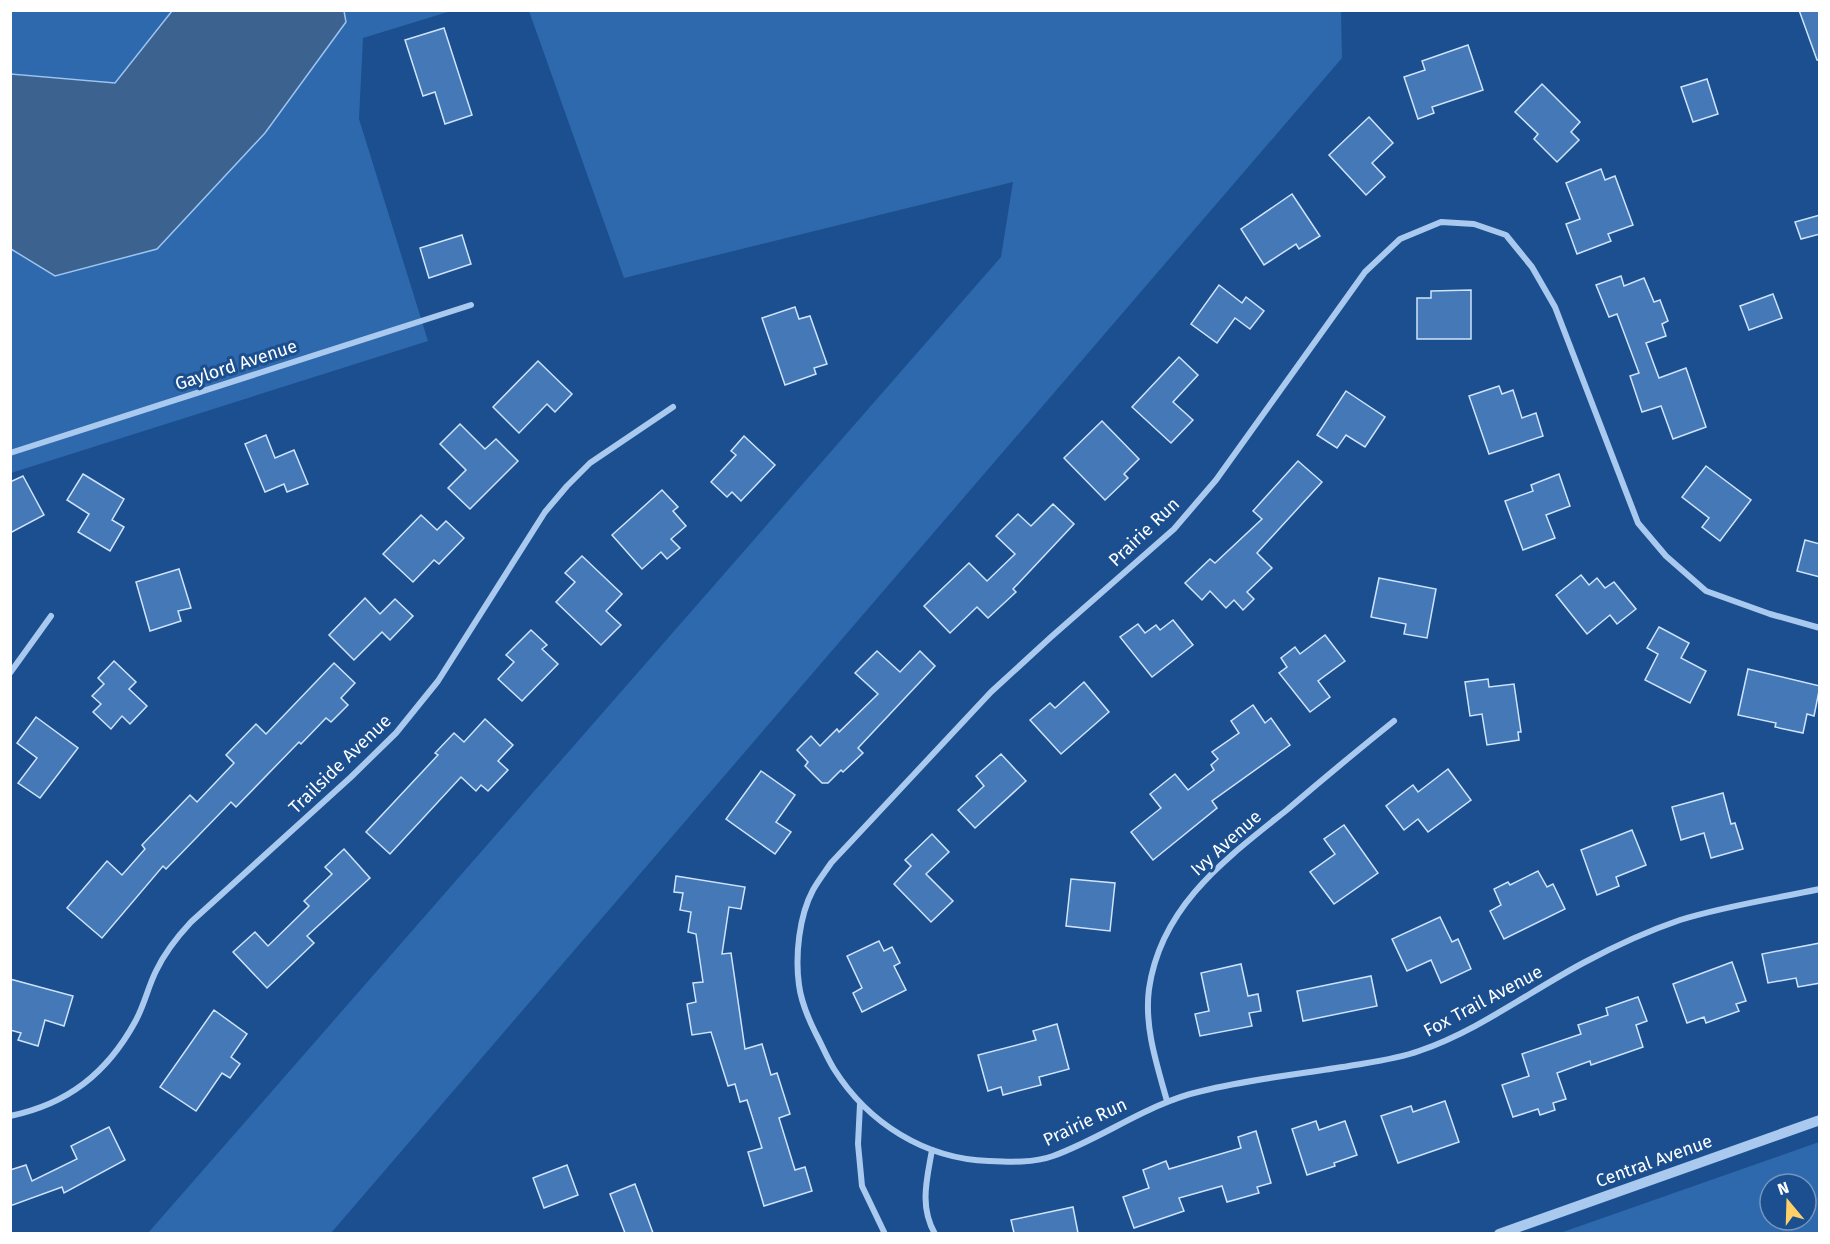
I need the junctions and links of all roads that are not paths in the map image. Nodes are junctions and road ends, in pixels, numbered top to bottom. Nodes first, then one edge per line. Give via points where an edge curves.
1 (471, 305) dead end
2 (673, 407) dead end
3 (10, 453) edge
4 (51, 616) dead end
5 (1820, 628) edge
6 (10, 673) edge
7 (1394, 721) dead end
8 (1820, 889) edge
9 (1167, 1101) junction
10 (860, 1104) junction
11 (1152, 1107) joint
12 (10, 1116) edge
13 (1820, 1120) edge
14 (933, 1150) junction
15 (885, 1233) edge
16 (935, 1233) edge
17 (1499, 1233) edge

1 - 3 street, Gaylord Avenue
2 - 12 street, Trailside Avenue via 590,463 567,486 545,512 438,681 396,733 170,945 136,1021 92,1080 35,1111
4 - 6 street
5 - 10 street, Prairie Run via 1706,591 1666,556 1638,523 1555,307 1532,267 1506,235 1474,224 1441,222 1400,238 1365,272 1216,480 1174,529 991,692 831,863 812,892 802,924 799,987 813,1027 834,1068
7 - 9 street, Ivy Avenue via 1216,868 1187,900 1170,928 1149,988 1148,1018
8 - 9 street, Fox Trail Avenue via 1678,921 1585,962 1472,1027 1416,1052 1202,1091
9 - 11 street, Fox Trail Avenue
10 - 14 street, Prairie Run via 887,1127
10 - 15 street via 862,1186
11 - 14 street, Prairie Run via 1049,1157 1012,1162 973,1161
13 - 17 street, Central Avenue
14 - 16 street via 924,1194 926,1216

